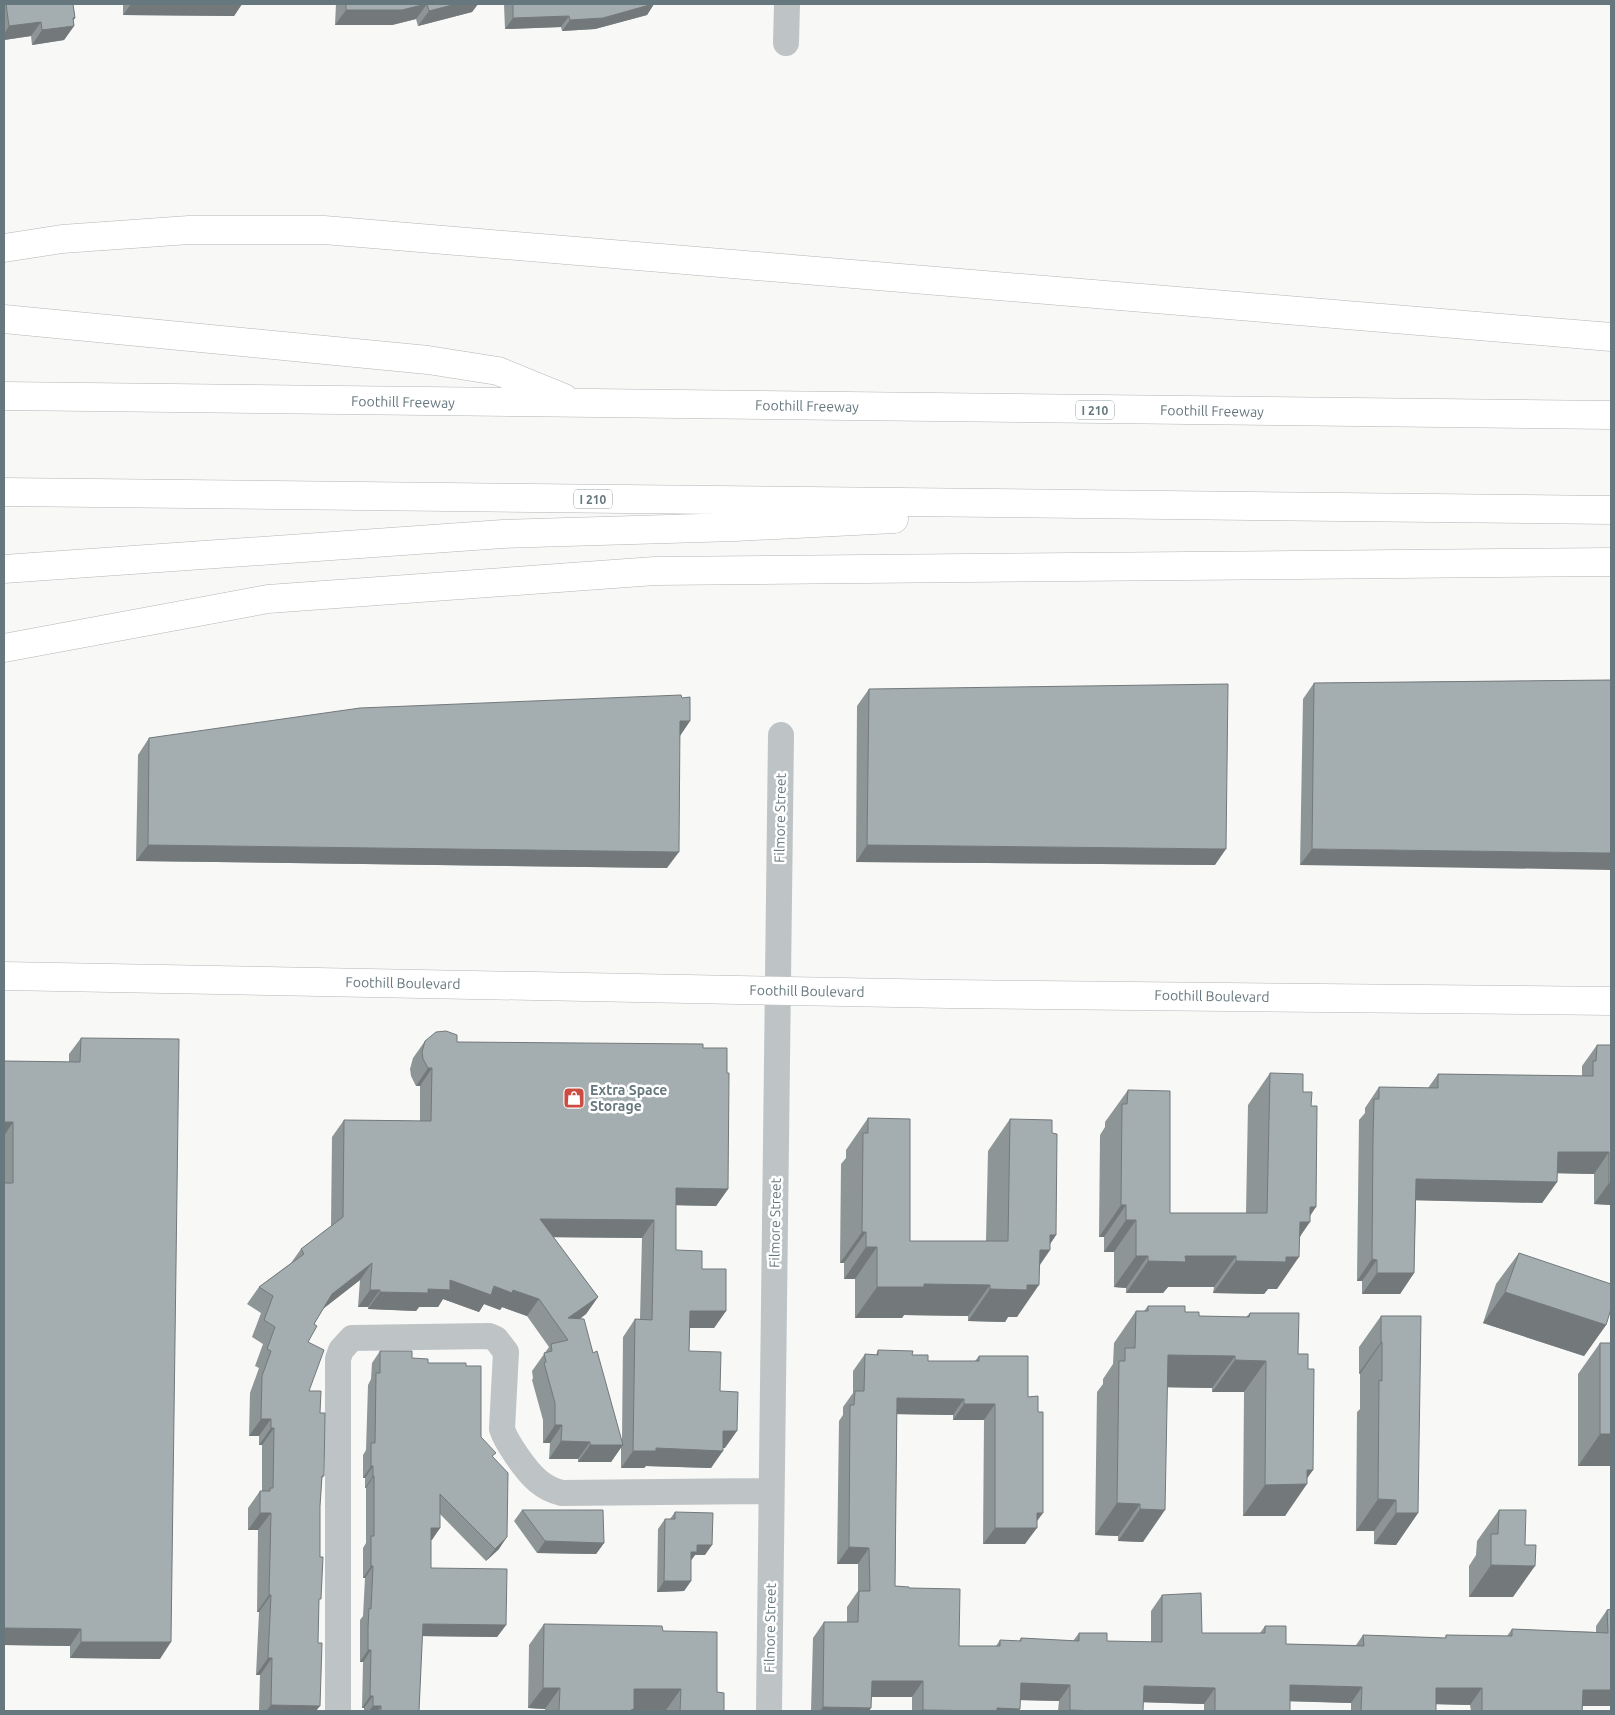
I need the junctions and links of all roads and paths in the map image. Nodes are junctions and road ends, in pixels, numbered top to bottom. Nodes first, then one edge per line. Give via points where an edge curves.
1 (787, 4) edge
2 (786, 43) dead end
3 (4, 248) edge
4 (4, 320) edge
5 (1611, 337) edge
6 (4, 396) edge
7 (579, 404) junction
8 (1611, 415) edge
9 (4, 492) edge
10 (1183, 505) junction
11 (1611, 510) edge
12 (1611, 562) edge
13 (4, 569) edge
14 (4, 648) edge
15 (781, 735) dead end
16 (4, 976) edge
17 (777, 990) junction
18 (1611, 1001) edge
19 (771, 1491) junction
20 (338, 1711) edge
21 (768, 1711) edge

1 - 2 street
3 - 5 main road via 62,239 189,230 324,230
4 - 7 main road via 428,360 498,371
6 - 7 main road, Foothill Freeway / I 210
7 - 8 main road, Foothill Freeway / I 210
9 - 10 main road, I 210
10 - 11 main road, I 210
10 - 13 main road via 734,527 503,534
12 - 14 main road via 655,572 268,599
15 - 17 street, Filmore Street
16 - 17 main road, Foothill Boulevard
17 - 18 main road, Foothill Boulevard
17 - 19 street, Filmore Street
19 - 20 street via 562,1493 552,1490 537,1480 505,1440 502,1429 506,1352 496,1339 489,1336 352,1338 338,1359
19 - 21 street, Filmore Street

